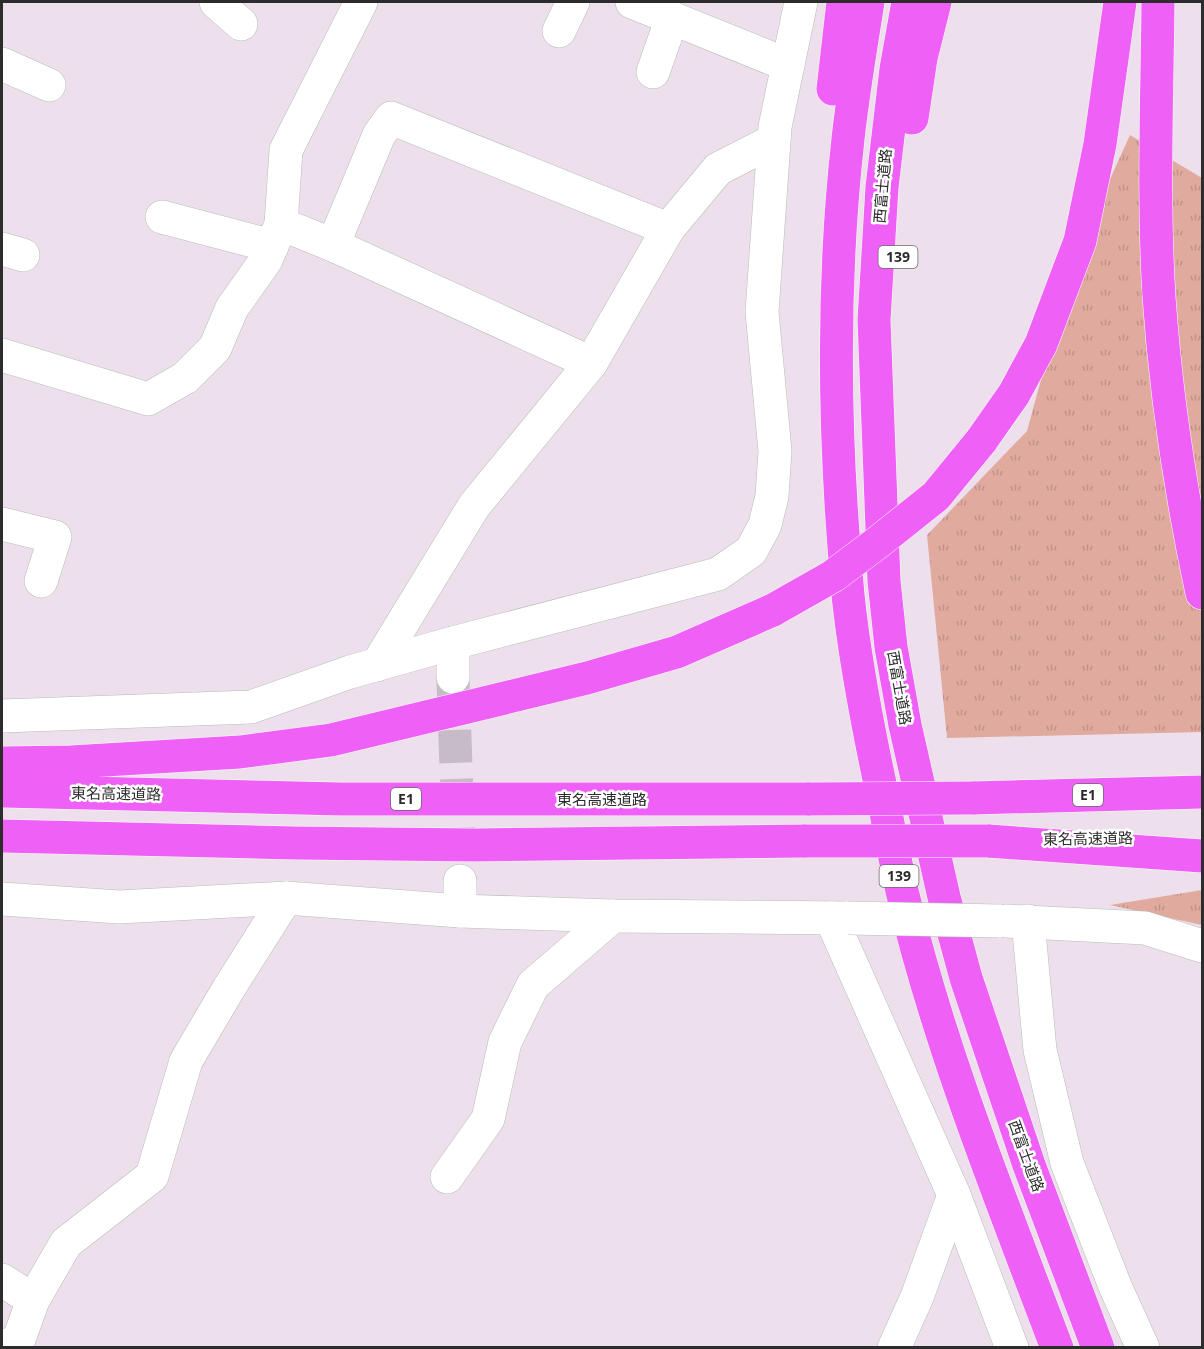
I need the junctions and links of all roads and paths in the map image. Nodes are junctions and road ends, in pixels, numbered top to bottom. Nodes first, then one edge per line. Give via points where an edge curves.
1 (216, 2) edge
2 (361, 2) edge
3 (573, 2) edge
4 (632, 2) edge
5 (801, 2) edge
6 (843, 2) edge
7 (868, 2) edge
8 (908, 2) edge
9 (935, 2) edge
10 (1120, 2) edge
11 (1158, 2) edge
12 (672, 18) junction
13 (241, 24) dead end
14 (559, 32) dead end
15 (2, 64) edge
16 (788, 65) junction
17 (653, 72) dead end
18 (49, 85) dead end
19 (773, 141) junction
20 (162, 217) dead end
21 (668, 229) junction
22 (276, 235) junction
23 (333, 245) junction
24 (2, 355) edge
25 (591, 363) junction
26 (837, 384) junction
27 (880, 514) junction
28 (2, 524) edge
29 (41, 581) dead end
30 (1203, 593) edge
31 (453, 643) junction
32 (377, 665) junction
33 (453, 678) tunnel mouth
34 (2, 716) edge
35 (2, 763) edge
36 (2, 791) edge
37 (1203, 792) edge
38 (2, 836) edge
39 (1203, 837) edge
40 (988, 841) junction
41 (1203, 856) edge
42 (286, 898) junction
43 (2, 899) edge
44 (613, 916) junction
45 (840, 918) junction
46 (1013, 921) junction
47 (1203, 946) edge
48 (447, 1177) dead end
49 (954, 1195) junction
50 (2, 1280) edge
51 (33, 1300) junction
52 (4, 1347) edge
53 (894, 1347) edge
54 (1012, 1347) edge
55 (1057, 1347) edge
56 (1098, 1347) edge
57 (1143, 1347) edge

1 - 13 street
2 - 22 street via 286,150
3 - 14 street
4 - 12 street
5 - 16 street
6 - 26 highway via 830,115 827,187
7 - 26 highway, 139 via 842,211
8 - 27 highway, 西富士道路 / 139 via 882,187 874,320
9 - 27 highway, 139 via 909,133
10 - 35 highway, bridge via 1100,144 1080,241 1041,344 1014,394 936,496 833,576 772,610 677,652 587,678 331,740 207,754
11 - 30 highway via 1159,295 1177,466
12 - 16 street
12 - 17 street
15 - 18 street
16 - 19 street
19 - 21 street via 718,169
19 - 31 street via 762,312 775,451 772,496 765,525 751,551 718,574
20 - 22 street
21 - 23 street via 391,118 379,135
21 - 25 street
22 - 23 street
22 - 24 street via 266,260 232,308 215,348 184,378 148,399
23 - 25 street
25 - 32 street via 474,506
26 - 55 highway, 139 via 848,596 856,659 903,896 960,1084
27 - 56 highway, 西富士道路 / 139 via 891,647 944,897 966,978 1029,1165
28 - 29 street via 55,537
31 - 32 street
31 - 33 street
32 - 34 street via 251,707
36 - 37 highway, 東名高速道路 / E1, bridge via 353,799 973,798
38 - 40 highway, 東名高速道路, bridge via 465,845
39 - 40 highway, 東名高速道路
40 - 41 highway
42 - 43 street via 119,907
42 - 44 street via 460,896
42 - 51 street via 186,1061 152,1176 66,1243
44 - 45 street
44 - 48 street via 533,985 505,1042 489,1119
45 - 46 street, bridge
45 - 49 street
46 - 47 street via 1145,928
46 - 57 street via 1067,1163
49 - 53 street via 917,1297
49 - 54 street
50 - 51 street
51 - 52 street via 19,1339

